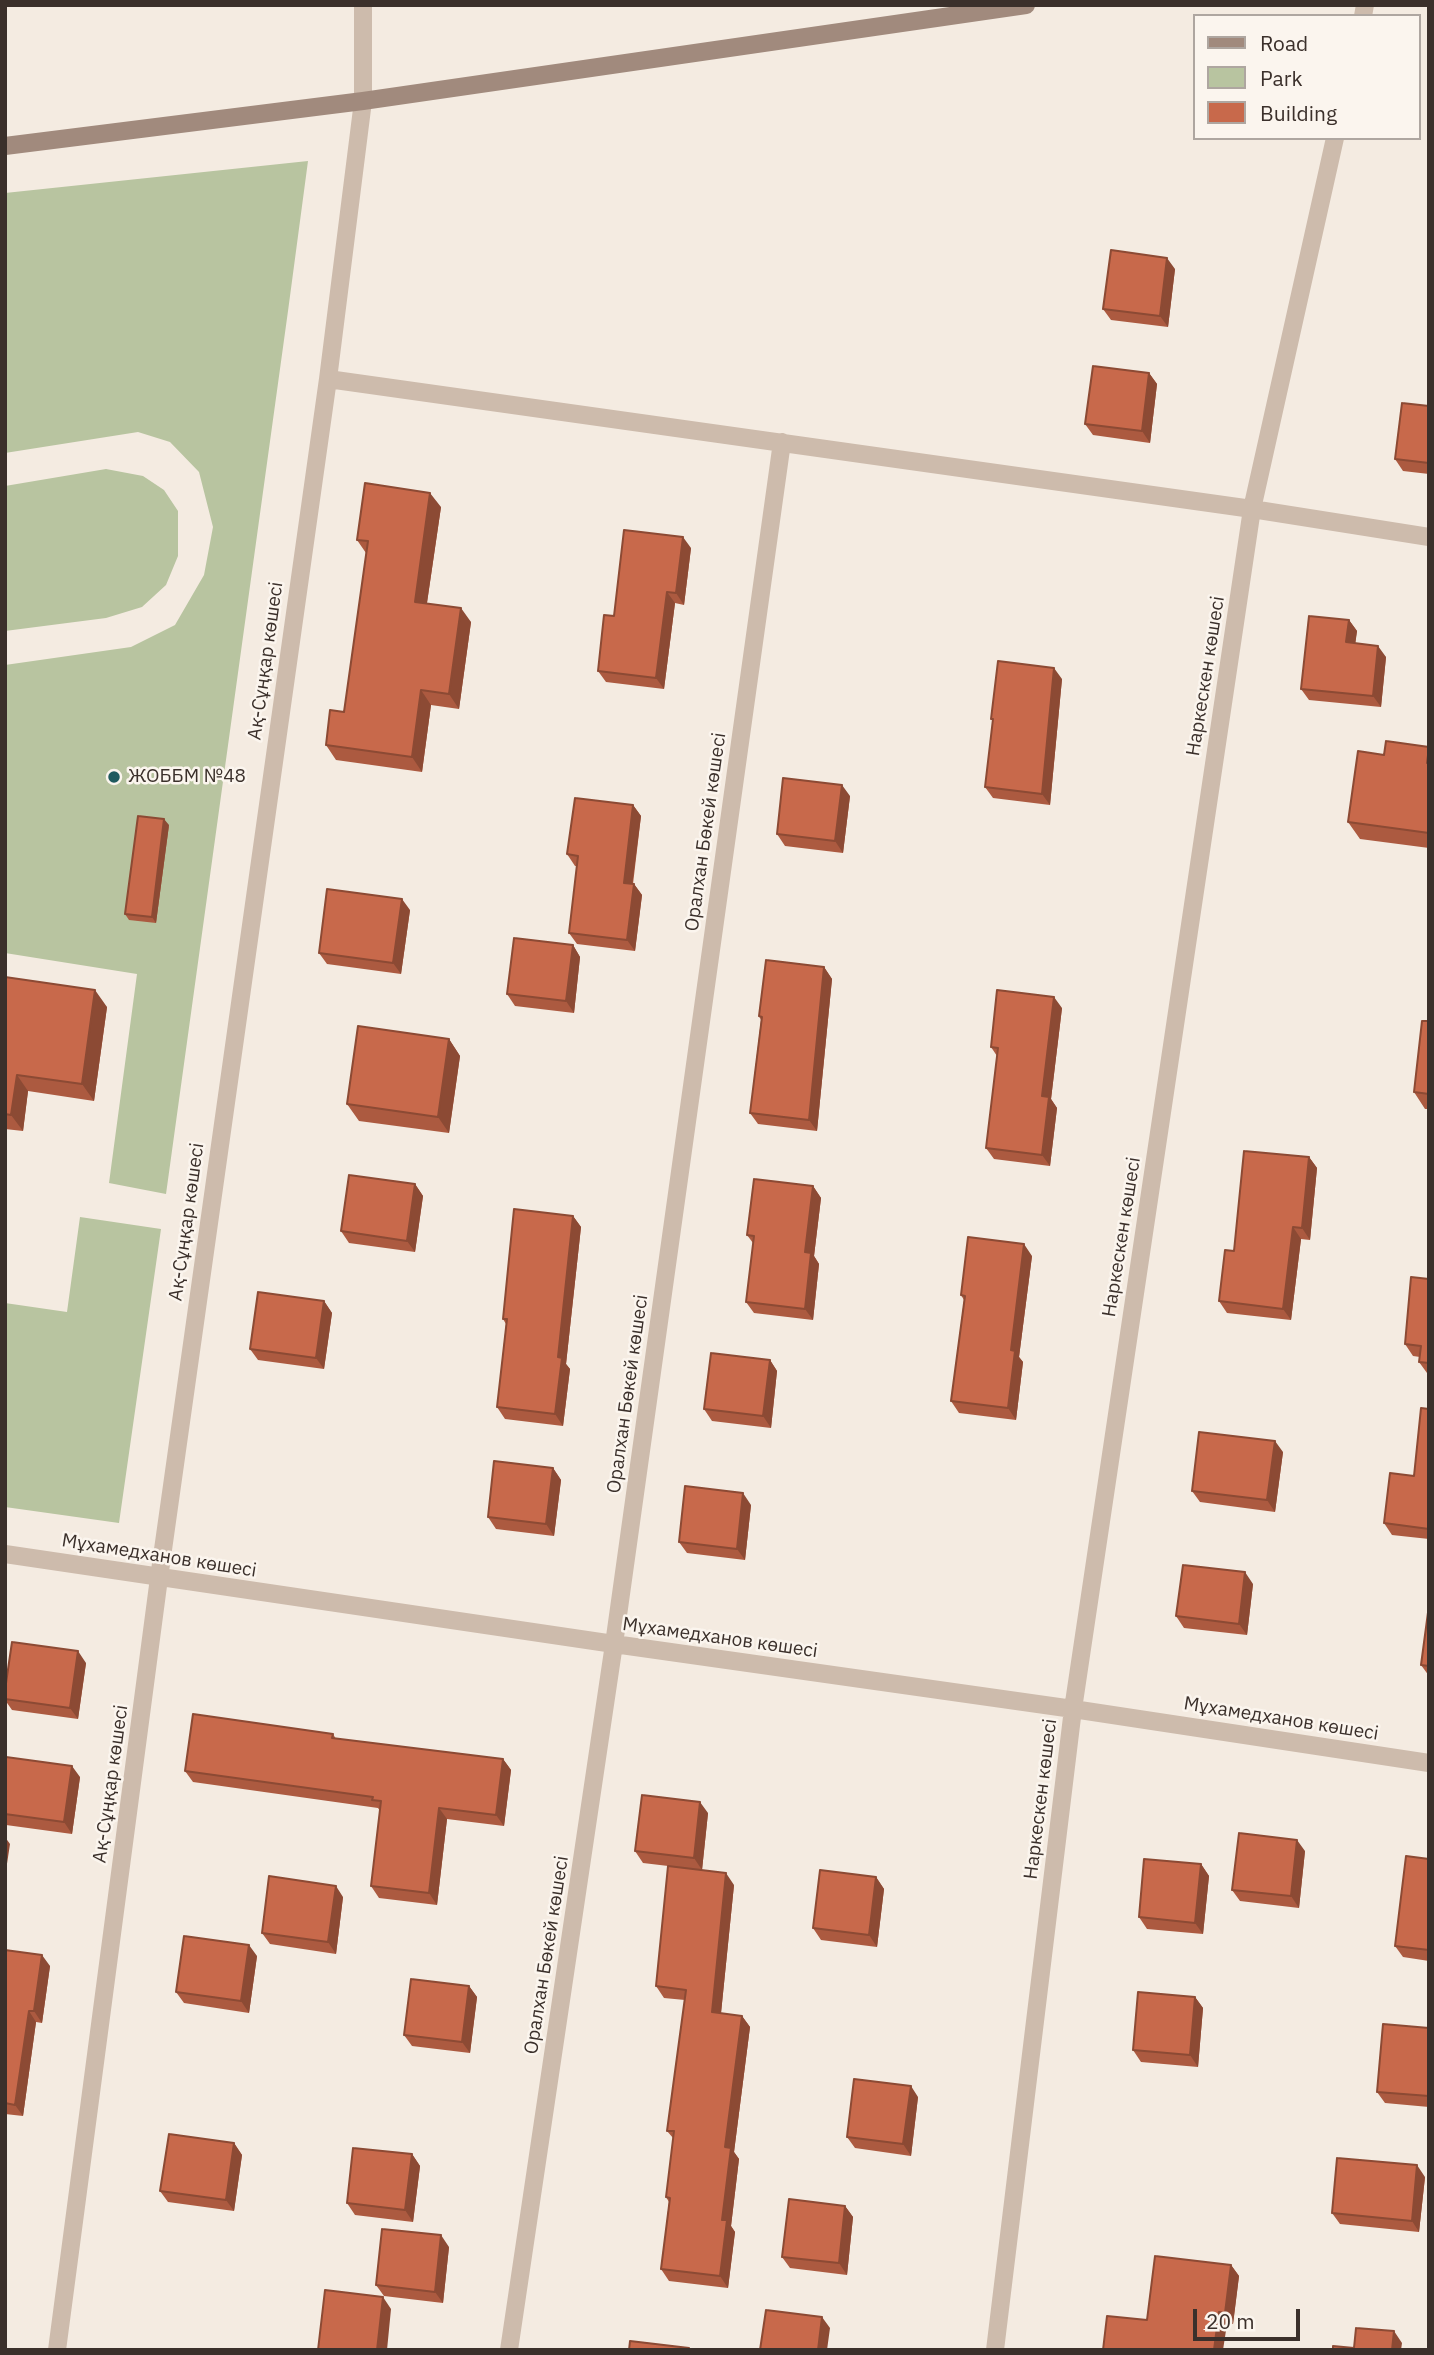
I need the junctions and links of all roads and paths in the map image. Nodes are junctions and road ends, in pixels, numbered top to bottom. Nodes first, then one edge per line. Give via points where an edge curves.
1 (363, 5) edge
2 (1026, 5) edge
3 (363, 101) junction
4 (1335, 140) edge
5 (5, 146) edge
6 (328, 379) junction
7 (782, 442) junction
8 (1252, 509) junction
9 (1429, 537) edge
10 (5, 1554) edge
11 (159, 1578) junction
12 (614, 1644) junction
13 (1073, 1709) junction
14 (1429, 1763) edge
15 (57, 2350) edge
16 (509, 2350) edge
17 (995, 2350) edge

1 - 3 street, Ақ-Сұңқар көшесі
2 - 3 main road
3 - 5 main road
3 - 6 street, Ақ-Сұңқар көшесі
4 - 8 street, Наркескен көшесі
6 - 7 street
6 - 11 street, Ақ-Сұңқар көшесі
7 - 8 street
7 - 12 street, Оралхан Бөкей көшесі
8 - 9 street
8 - 13 street, Наркескен көшесі
10 - 11 street, Мұхамедханов көшесі
11 - 12 street, Мұхамедханов көшесі
11 - 15 street, Ақ-Сұңқар көшесі
12 - 13 street, Мұхамедханов көшесі
12 - 16 street, Оралхан Бөкей көшесі
13 - 14 street, Мұхамедханов көшесі
13 - 17 street, Наркескен көшесі

